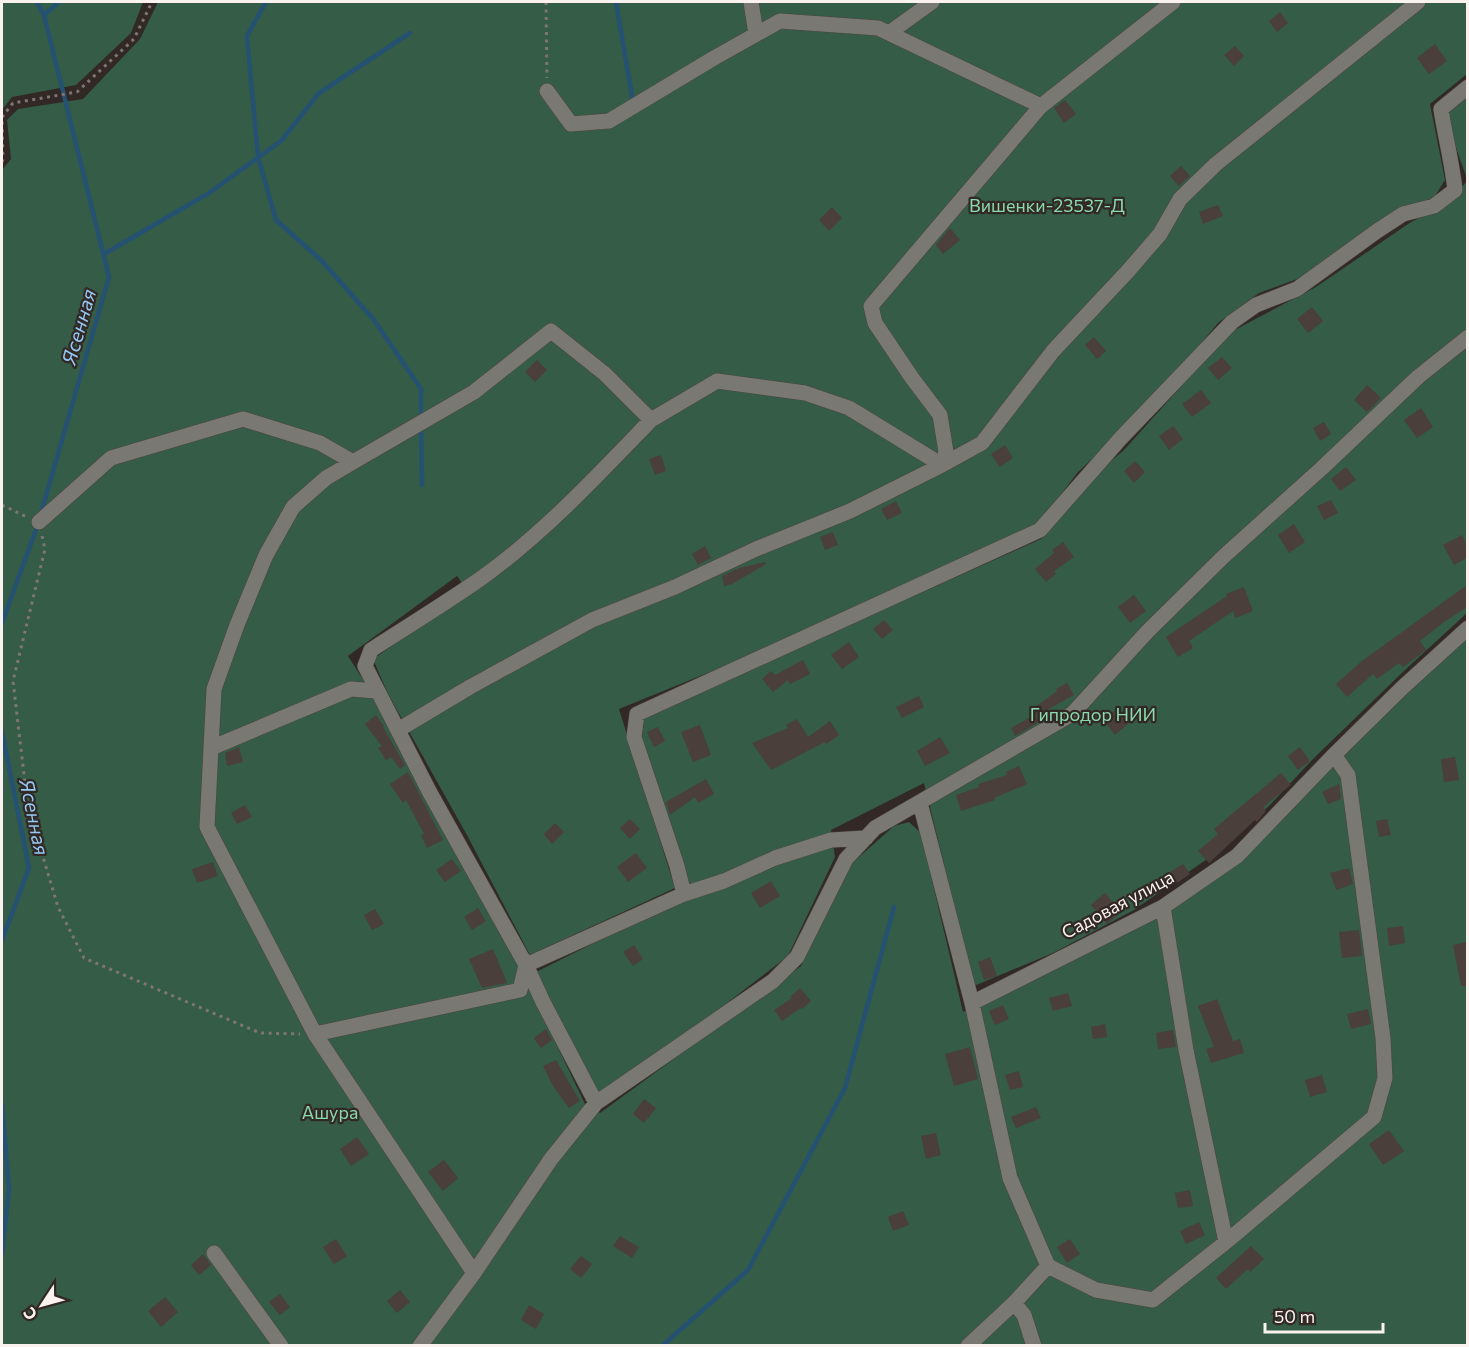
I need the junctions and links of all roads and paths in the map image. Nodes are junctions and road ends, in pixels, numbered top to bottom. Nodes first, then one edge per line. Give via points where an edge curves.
1 (152, 2) edge
2 (546, 2) edge
3 (751, 2) edge
4 (932, 2) edge
5 (1173, 2) edge
6 (1418, 2) edge
7 (889, 33) junction
8 (756, 34) junction
9 (1467, 87) edge
10 (547, 91) joint
11 (1041, 106) junction
12 (2, 162) edge
13 (1467, 337) edge
14 (651, 420) junction
15 (353, 462) junction
16 (942, 465) junction
17 (2, 505) edge
18 (39, 522) junction
19 (1467, 628) edge
20 (376, 691) junction
21 (398, 730) junction
22 (211, 748) junction
23 (1334, 755) junction
24 (920, 803) junction
25 (866, 838) junction
26 (684, 894) junction
27 (1163, 907) junction
28 (526, 965) junction
29 (972, 1003) junction
30 (315, 1034) junction
31 (596, 1103) junction
32 (1226, 1242) junction
33 (214, 1253) dead end
34 (1048, 1266) junction
35 (474, 1273) junction
36 (1014, 1303) junction
37 (281, 1346) edge
38 (420, 1346) edge
39 (968, 1346) edge
40 (1034, 1346) edge

1 - 12 path via 134,39 77,92 14,103 2,117
2 - 10 path
3 - 8 street
4 - 7 street
5 - 11 street
6 - 16 street via 1208,171 1180,199 1160,234 1053,351 982,443
7 - 8 street via 878,28 780,21
7 - 11 street
8 - 10 street via 609,121 571,124
9 - 26 street via 1441,109 1455,190 1434,206 1403,214 1297,289 1256,305 1232,322 1040,530 637,714 634,737
11 - 16 street via 871,306 874,323 940,415 946,452
13 - 24 street via 1418,377 1223,557 1072,714
14 - 15 street via 605,374 551,331 474,392
14 - 16 street via 717,381 805,393 849,408
14 - 20 street via 597,476 484,575 371,650 365,666
15 - 18 street via 320,443 243,419 111,458
15 - 22 street via 326,478 293,507 266,555 214,689
16 - 21 street via 850,511 592,620
17 - 18 path
18 - 30 path via 45,549 13,681 26,792 35,830 58,907 84,958 260,1032
19 - 23 street, Садовая улица
20 - 21 street
20 - 22 street via 351,689
21 - 28 street
22 - 30 street via 207,827
23 - 27 street, Садовая улица via 1237,856
23 - 32 street via 1348,775 1385,1078 1374,1117
24 - 25 street via 875,828
24 - 29 street
25 - 26 street via 831,840
25 - 31 street via 846,859 797,957 773,981
26 - 28 street
27 - 29 street, Садовая улица
27 - 32 street via 1186,1050
28 - 30 street via 520,990
28 - 31 street
29 - 34 street via 1010,1178
30 - 35 street
31 - 35 street via 551,1159
32 - 34 street via 1153,1300 1096,1290
33 - 37 street
34 - 36 street
35 - 38 street
36 - 39 street
36 - 40 street via 1024,1315

